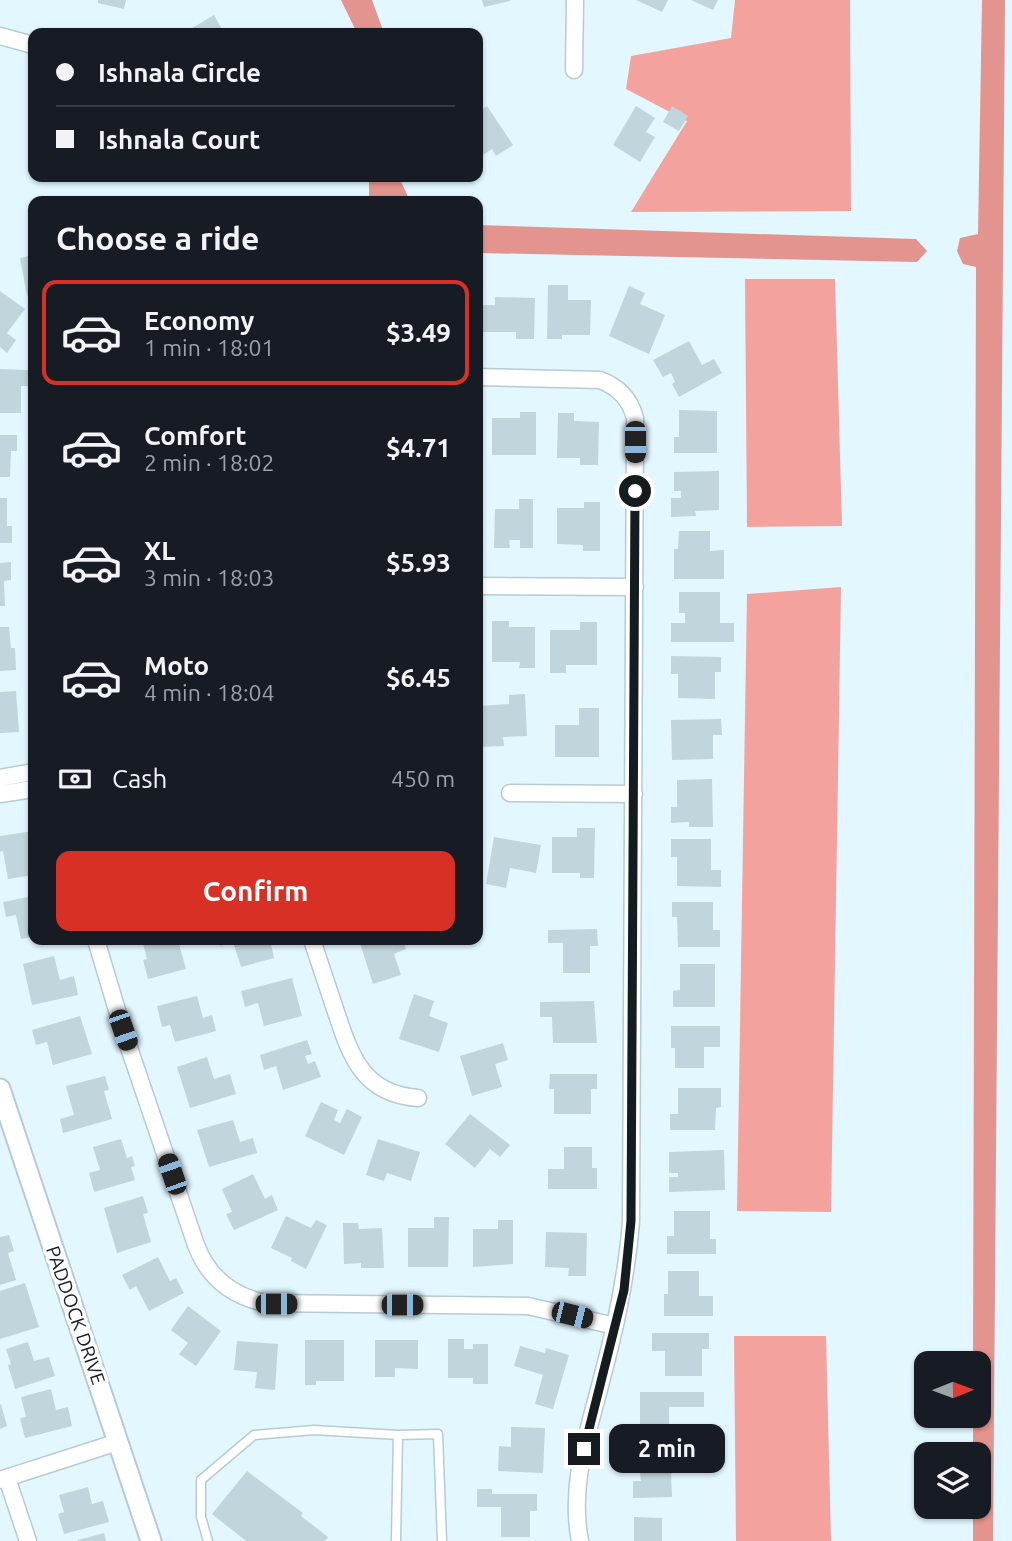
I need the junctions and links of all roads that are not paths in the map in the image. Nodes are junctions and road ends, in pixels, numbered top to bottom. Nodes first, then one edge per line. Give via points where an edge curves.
1 (575, 0) edge
2 (0, 36) edge
3 (28, 44) edge
4 (575, 70) dead end
5 (483, 376) edge
6 (483, 586) edge
7 (635, 587) junction
8 (28, 773) edge
9 (0, 778) edge
10 (28, 790) edge
11 (510, 793) dead end
12 (0, 794) edge
13 (634, 794) junction
14 (98, 945) edge
15 (314, 945) edge
16 (0, 1089) edge
17 (418, 1098) dead end
18 (615, 1326) junction
19 (398, 1435) junction
20 (118, 1442) junction
21 (4, 1479) edge
22 (29, 1541) edge
23 (151, 1541) edge
24 (208, 1541) edge
25 (396, 1541) edge
26 (442, 1541) edge
27 (580, 1541) edge

1 - 4 street
2 - 3 street
5 - 7 street via 590,379 611,384 627,398 635,418
6 - 7 street
7 - 13 street
8 - 9 street
10 - 12 street
11 - 13 street
13 - 18 street via 631,1221
14 - 18 street via 196,1245 205,1264 226,1287 265,1303 528,1306
15 - 17 street via 358,1067 389,1091
16 - 20 street, PADDOCK DRIVE
18 - 27 street via 578,1473
19 - 24 lane via 314,1430 254,1435 201,1480 201,1517
19 - 25 lane
19 - 26 lane via 438,1434
20 - 21 street
20 - 23 street, PADDOCK DRIVE
21 - 22 street

